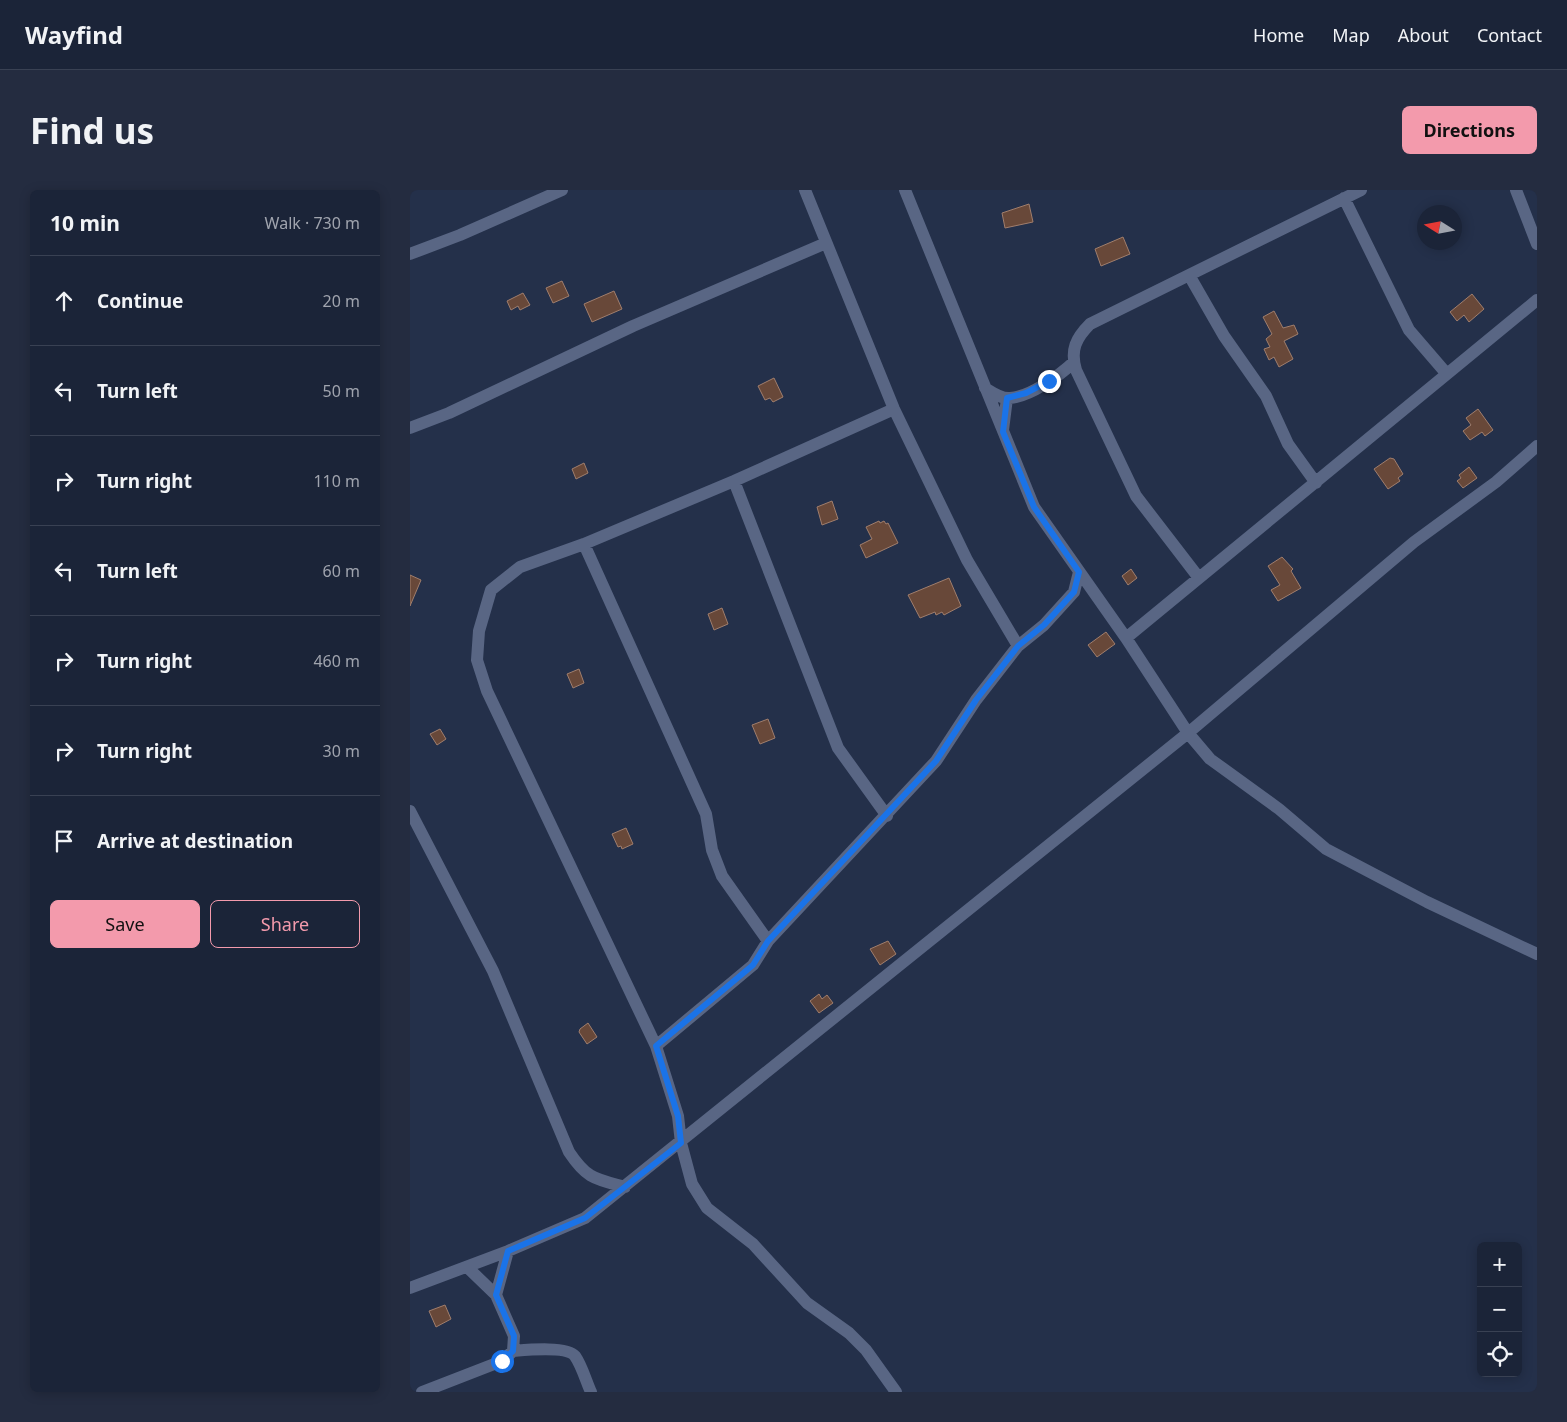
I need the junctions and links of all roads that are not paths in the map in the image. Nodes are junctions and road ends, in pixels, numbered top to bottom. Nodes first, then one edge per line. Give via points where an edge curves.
1 (562, 190) edge
2 (805, 190) edge
3 (905, 190) edge
4 (1361, 190) edge
5 (1516, 190) edge
6 (1344, 198) junction
7 (826, 243) junction
8 (1537, 244) edge
9 (410, 254) edge
10 (1189, 275) junction
11 (1537, 300) edge
12 (1074, 362) junction
13 (1446, 373) junction
14 (985, 388) junction
15 (1007, 398) junction
16 (894, 409) junction
17 (410, 428) edge
18 (1003, 432) junction
19 (1537, 446) edge
20 (734, 481) junction
21 (1316, 483) junction
22 (584, 544) junction
23 (1079, 572) junction
24 (1199, 578) junction
25 (1126, 638) junction
26 (1018, 646) junction
27 (1188, 734) junction
28 (410, 811) edge
29 (887, 816) junction
30 (768, 941) junction
31 (1537, 954) edge
32 (656, 1046) junction
33 (681, 1143) junction
34 (625, 1187) junction
35 (508, 1251) junction
36 (467, 1267) junction
37 (410, 1288) edge
38 (496, 1295) junction
39 (513, 1351) junction
40 (422, 1392) edge
41 (591, 1392) edge
42 (896, 1392) edge

1 - 9 street
2 - 7 street
3 - 14 street
4 - 6 street
5 - 8 street
6 - 10 street
6 - 13 street via 1409,330
7 - 16 street
7 - 17 street via 633,326 449,413
10 - 12 street via 1090,324 1077,336
10 - 21 street via 1224,336 1266,396 1288,444
11 - 13 street
12 - 15 street via 1049,381
12 - 24 street via 1136,496
13 - 21 street
14 - 15 street
14 - 18 street
15 - 18 street
16 - 20 street
16 - 26 street via 967,560
18 - 23 street via 1034,507
19 - 27 street via 1496,482 1414,542
20 - 22 street
20 - 29 street via 838,748
21 - 24 street
22 - 30 street via 706,814 712,850 722,876
22 - 32 street via 520,568 491,590 479,632 477,660 487,691
23 - 25 street
23 - 26 street via 1074,592 1061,608
24 - 25 street
25 - 27 street
26 - 29 street via 976,700 936,761
27 - 31 street via 1210,760 1279,809 1326,849
27 - 33 street
28 - 34 street via 493,971 569,1152 578,1166 592,1178
29 - 30 street
30 - 32 street via 753,965
32 - 33 street via 678,1116
33 - 34 street
33 - 42 street via 692,1184 707,1208 753,1244 807,1303 866,1350
34 - 35 street via 585,1218
35 - 36 street
35 - 38 street
36 - 37 street
36 - 38 street
38 - 39 street via 514,1336
39 - 40 street via 502,1361
39 - 41 street via 568,1351 574,1356

